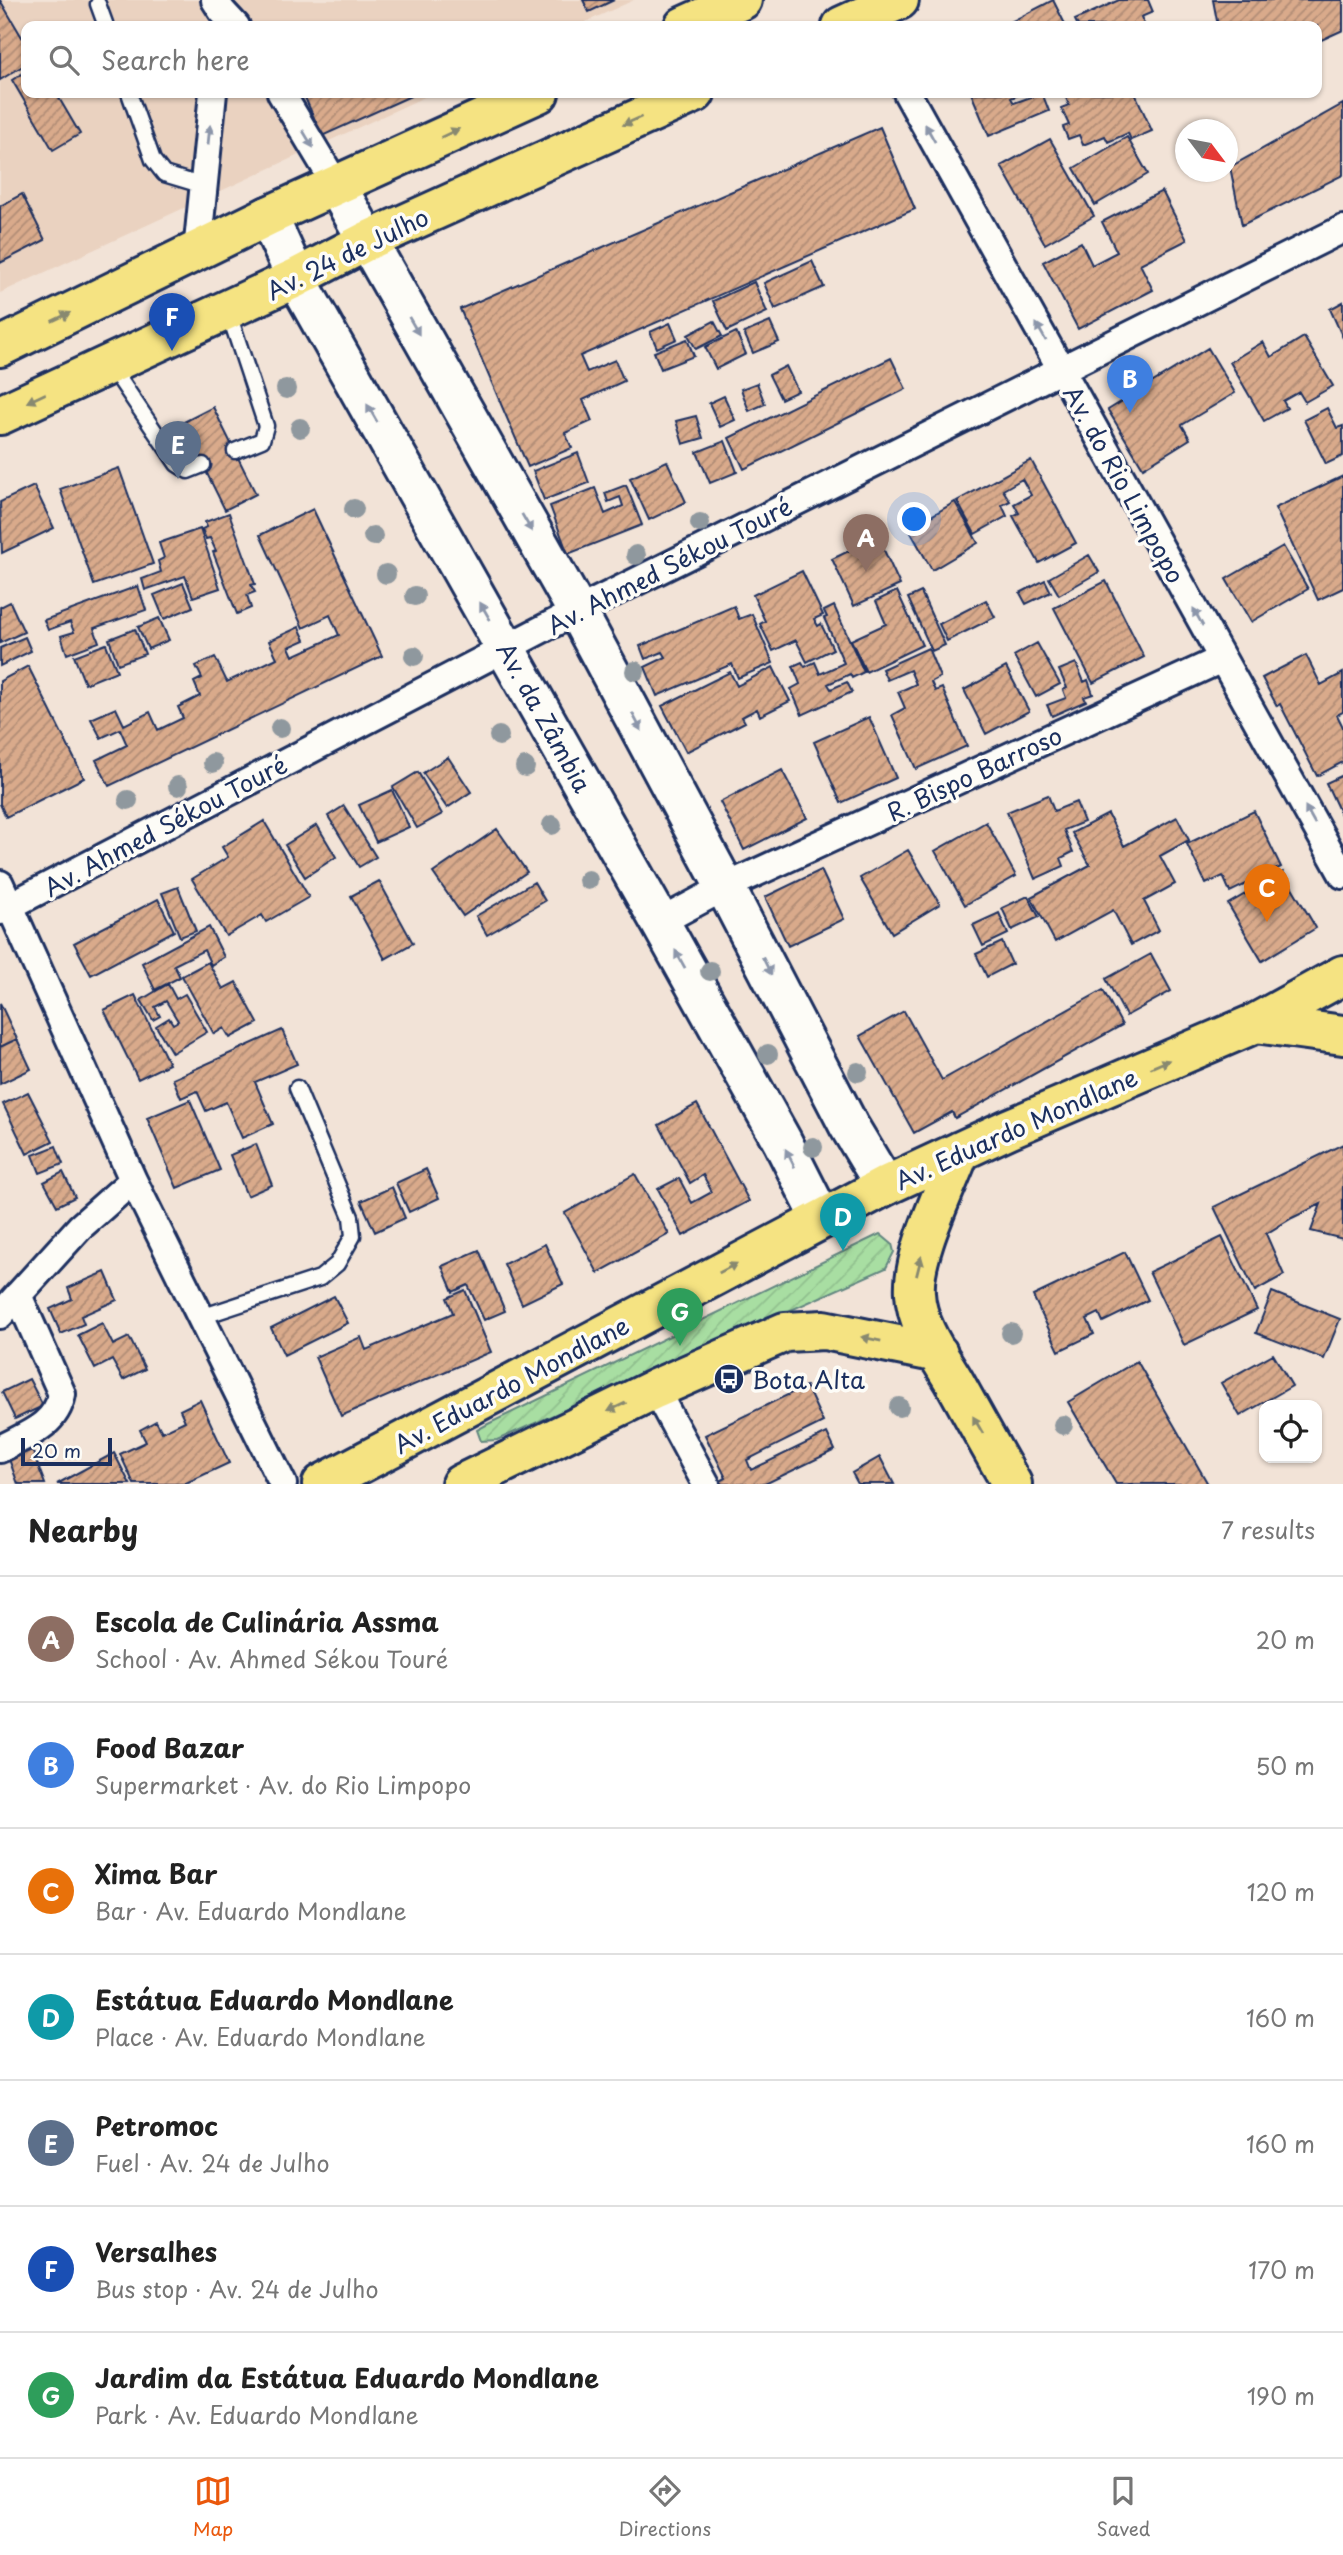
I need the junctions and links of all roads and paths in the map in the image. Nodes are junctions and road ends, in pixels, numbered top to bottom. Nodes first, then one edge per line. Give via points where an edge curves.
1 (742, 0) edge
2 (899, 0) edge
3 (98, 4) dead end
4 (858, 17) edge
5 (104, 21) edge
6 (695, 21) edge
7 (132, 98) edge
8 (213, 98) edge
9 (284, 98) edge
10 (528, 98) edge
11 (685, 98) edge
12 (910, 98) edge
13 (336, 185) junction
14 (204, 186) junction
15 (268, 216) junction
16 (1343, 229) edge
17 (197, 252) junction
18 (374, 254) junction
19 (296, 278) junction
20 (228, 310) junction
21 (0, 347) edge
22 (110, 364) junction
23 (1061, 368) junction
24 (0, 415) edge
25 (235, 450) dead end
26 (203, 465) dead end
27 (578, 611) junction
28 (506, 648) junction
29 (1222, 659) junction
30 (1343, 875) edge
31 (725, 887) junction
32 (3, 901) edge
33 (660, 922) junction
34 (1343, 975) edge
35 (1256, 1023) junction
36 (1343, 1035) edge
37 (297, 1088) dead end
38 (960, 1151) junction
39 (133, 1180) junction
40 (885, 1186) junction
41 (821, 1219) junction
42 (18, 1295) junction
43 (0, 1315) edge
44 (201, 1317) junction
45 (938, 1353) junction
46 (655, 1389) junction
47 (0, 1449) edge
48 (513, 1472) edge
49 (283, 1484) edge
50 (321, 1484) edge
51 (461, 1484) edge
52 (706, 1484) edge
53 (1012, 1484) edge

1 - 6 main road
2 - 4 main road
3 - 5 lane
7 - 14 lane via 153,160 164,174
14 -> 8 street
9 -> 13 street
13 -> 10 main road
11 -> 18 main road, Av. 24 de Julho
23 -> 12 street, Av. do Rio Limpopo
13 - 15 main road
13 - 18 street
14 - 17 street
15 - 17 main road
15 - 19 street, Av. da Zâmbia
16 - 23 street, Av. Ahmed Sékou Touré
21 -> 17 main road
18 - 19 main road, Av. 24 de Julho
18 -> 27 street
19 - 20 main road, Av. 24 de Julho
28 -> 19 street, Av. da Zâmbia
20 - 22 main road, Av. 24 de Julho
20 - 25 lane via 266,426 262,440
22 -> 24 main road, Av. 24 de Julho
22 - 26 lane via 177,464 188,471
23 - 27 street, Av. Ahmed Sékou Touré
29 -> 23 street, Av. do Rio Limpopo
27 - 28 street, Av. Ahmed Sékou Touré
27 -> 31 street
28 - 32 street, Av. Ahmed Sékou Touré
28 - 33 street, Av. da Zâmbia
30 -> 29 street, Av. do Rio Limpopo
29 - 31 street, R. Bispo Barroso
31 - 33 street, R. Bispo Barroso
31 -> 40 street
32 - 39 street
41 -> 33 street, Av. da Zâmbia
34 - 35 main road, Av. Eduardo Mondlane
35 - 36 main road
38 -> 35 main road, Av. Eduardo Mondlane
37 - 44 lane via 351,1217 353,1236 337,1264 320,1278
38 - 40 main road, Av. Eduardo Mondlane
45 -> 38 main road via 920,1317 916,1273
39 - 42 street via 80,1227
39 - 44 street
40 - 41 main road, Av. Eduardo Mondlane
50 -> 41 main road, Av. Eduardo Mondlane
42 - 43 street
42 - 47 street via 62,1394 49,1423
44 - 49 street
45 -> 46 main road via 824,1329 785,1332
53 -> 45 main road
46 -> 48 main road
46 - 52 street
48 - 51 main road

